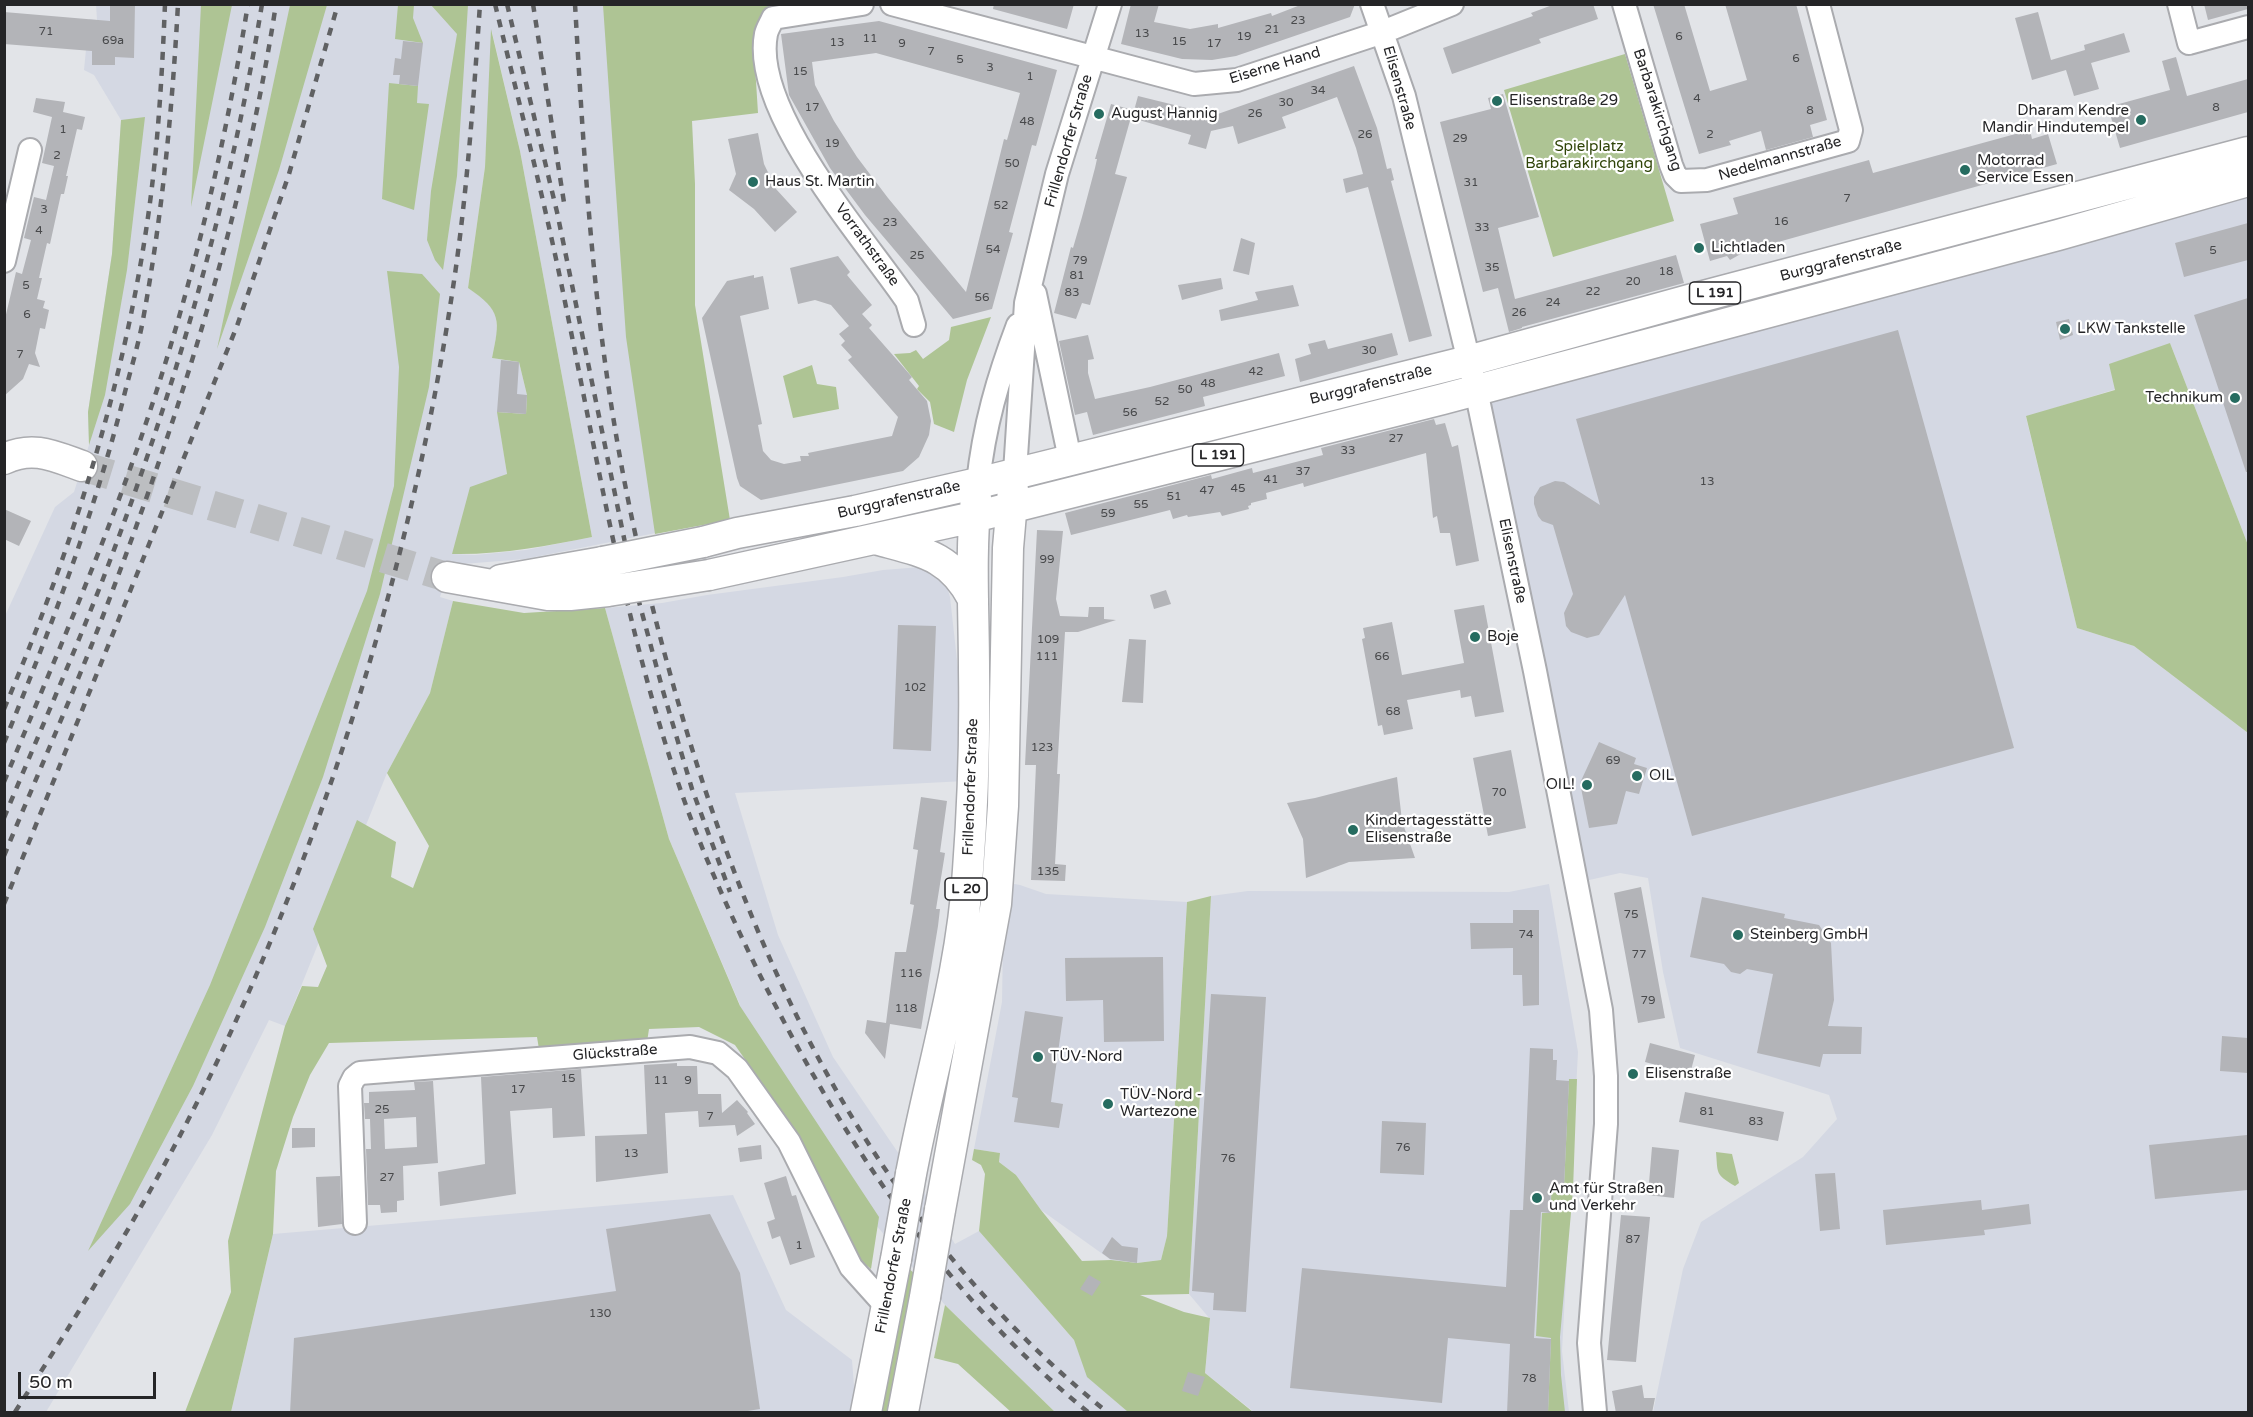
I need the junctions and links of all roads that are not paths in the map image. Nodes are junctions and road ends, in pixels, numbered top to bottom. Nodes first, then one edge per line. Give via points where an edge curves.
1 (862, 4) edge
2 (1110, 4) edge
3 (1372, 4) edge
4 (1452, 4) edge
5 (1624, 4) edge
6 (1818, 4) edge
7 (2179, 4) edge
8 (903, 6) edge
9 (2248, 27) edge
10 (1383, 32) junction
11 (1093, 57) junction
12 (30, 150) dead end
13 (2248, 152) edge
14 (1682, 181) joint
15 (2248, 181) edge
16 (4, 261) edge
17 (1032, 279) junction
18 (1026, 303) junction
19 (914, 325) dead end
20 (1468, 361) junction
21 (1476, 390) junction
22 (10, 451) edge
23 (1070, 459) junction
24 (82, 466) tunnel mouth
25 (1015, 472) junction
26 (978, 483) junction
27 (1011, 507) junction
28 (974, 517) junction
29 (876, 539) junction
30 (605, 576) junction
31 (447, 577) tunnel mouth
32 (973, 599) junction
33 (356, 1223) dead end
34 (886, 1306) junction
35 (866, 1413) edge
36 (903, 1413) edge
37 (1595, 1413) edge

1 - 19 street, Vorrathstraße via 773,18 766,32 766,63 776,101 801,152 907,301
2 - 11 street, Frillendorfer Straße
3 - 10 street, Elisenstraße
4 - 10 street, Eiserne Hand
5 - 14 street, Barbarakirchgang via 1671,165
6 - 14 street, Nedelmannstraße via 1851,130 1848,141 1707,180
7 - 9 street via 2189,43
8 - 11 street
10 - 11 street, Eiserne Hand via 1237,80 1194,84
10 - 20 street, Elisenstraße via 1404,96
11 - 17 street, Frillendorfer Straße via 1057,174
12 - 16 street
13 - 20 main road, Burggrafenstraße / L 191
15 - 21 main road, Burggrafenstraße / L 191
17 - 18 street, Frillendorfer Straße
17 - 23 street, Frillendorfer Straße
18 - 25 street, Frillendorfer Straße
18 - 26 street, Frillendorfer Straße via 993,398
20 - 21 street, Elisenstraße
20 - 23 main road, Burggrafenstraße / L 191
21 - 27 main road, Burggrafenstraße / L 191
21 - 37 street, Elisenstraße via 1601,1010 1606,1124 1589,1343
22 - 24 main road via 39,452
23 - 25 main road, Burggrafenstraße / L 191
25 - 26 main road, Burggrafenstraße
25 - 27 main road, Frillendorfer Straße / L 20
26 - 28 main road, Frillendorfer Straße / L 20
26 - 30 main road, Burggrafenstraße, bridge via 737,533
27 - 28 main road, Burggrafenstraße
27 - 36 main road, Frillendorfer Straße / L 20, bridge via 1003,806 996,904
28 - 29 main road, Burggrafenstraße
28 - 32 main road, Frillendorfer Straße / L 20
29 - 30 main road, Burggrafenstraße, bridge via 709,575
29 - 32 main road via 926,552 943,561 956,572
30 - 31 main road, Burggrafenstraße via 486,583
32 - 34 main road, Frillendorfer Straße / L 20, bridge via 973,782 959,950
33 - 34 street, Glückstraße via 350,1086 360,1073 690,1047 718,1053 737,1069 789,1142 851,1267
34 - 35 main road, Frillendorfer Straße / L 20

